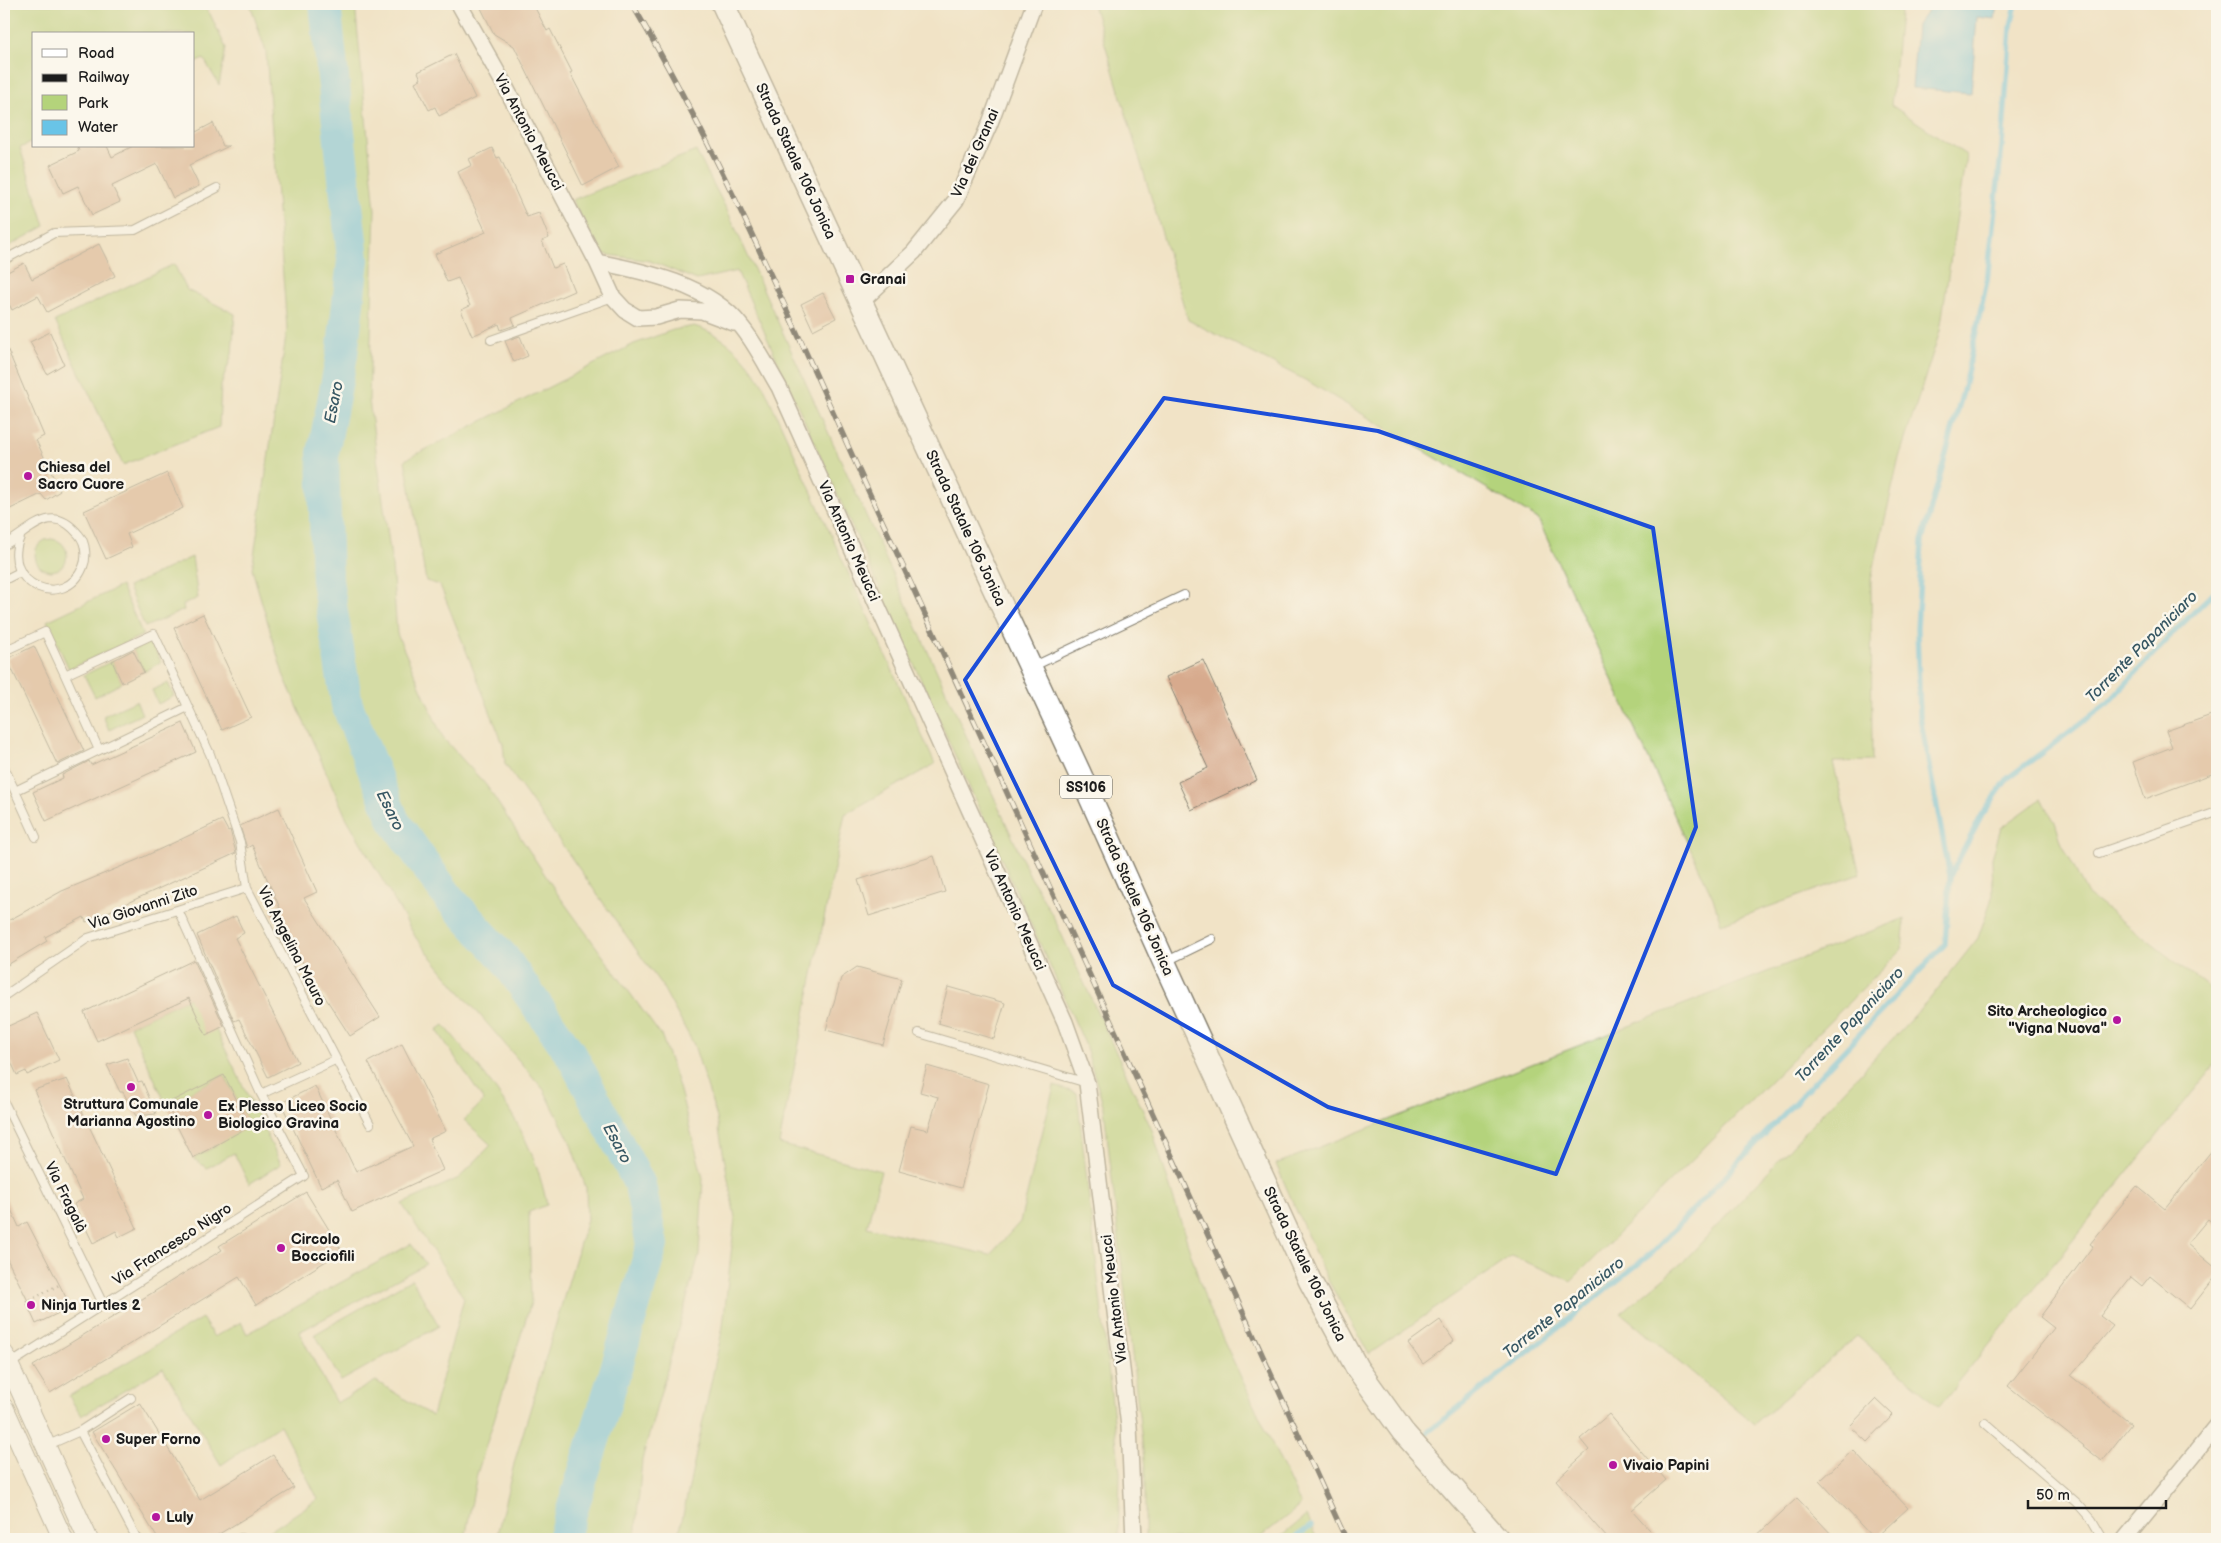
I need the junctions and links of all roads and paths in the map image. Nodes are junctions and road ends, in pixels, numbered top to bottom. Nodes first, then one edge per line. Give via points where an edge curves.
1 (458, 4) edge
2 (723, 4) edge
3 (1034, 4) edge
4 (217, 188) dead end
5 (4, 260) edge
6 (597, 262) junction
7 (613, 297) junction
8 (861, 302) junction
9 (741, 325) junction
10 (491, 340) dead end
11 (20, 537) junction
12 (4, 544) edge
13 (20, 572) junction
14 (4, 580) edge
15 (1184, 595) dead end
16 (4, 651) edge
17 (1030, 668) junction
18 (65, 675) junction
19 (188, 707) junction
20 (99, 750) junction
21 (4, 767) edge
22 (15, 791) junction
23 (2217, 812) edge
24 (36, 837) dead end
25 (2099, 853) dead end
26 (247, 888) junction
27 (178, 910) junction
28 (1212, 939) dead end
29 (1164, 962) junction
30 (4, 996) edge
31 (919, 1033) dead end
32 (335, 1060) junction
33 (1088, 1083) junction
34 (261, 1094) junction
35 (4, 1102) edge
36 (370, 1124) dead end
37 (59, 1285) dead end
38 (26, 1302) dead end
39 (103, 1304) junction
40 (5, 1362) edge
41 (131, 1398) dead end
42 (4, 1408) edge
43 (1985, 1423) dead end
44 (2217, 1426) edge
45 (80, 1431) junction
46 (46, 1446) junction
47 (63, 1539) edge
48 (88, 1539) edge
49 (137, 1539) edge
50 (1134, 1539) edge
51 (1498, 1539) edge
52 (2103, 1539) edge
53 (2125, 1539) edge

1 - 6 street, Via Antonio Meucci
2 - 8 main road, Strada Statale 106 Jonica / SS106
3 - 8 street, Via dei Granai via 990,123 956,200 914,252
4 - 5 lane via 136,230 54,233
6 - 7 street, Via Antonio Meucci
6 - 9 street, Via Antonio Meucci via 634,269 697,292 723,308
7 - 9 street via 624,310 638,318 680,310 702,311
7 - 10 lane
8 - 17 main road, Strada Statale 106 Jonica / SS106
9 - 33 street, Via Antonio Meucci via 779,387 1065,1022
11 - 12 lane
11 - 13 lane via 15,557
11 - 13 lane via 34,524 58,520 73,527 81,537 85,552 82,570 76,578 54,590 28,582
13 - 14 lane
15 - 17 lane
16 - 18 lane via 44,632
17 - 29 main road, Strada Statale 106 Jonica / SS106
18 - 19 lane, Via Angelina Mauro via 154,634
18 - 20 lane
19 - 20 lane
19 - 26 lane, Via Angelina Mauro via 210,754 240,842
20 - 22 lane
21 - 22 lane
22 - 24 lane
23 - 25 lane
26 - 27 lane, Via Giovanni Zito
26 - 32 lane, Via Angelina Mauro
27 - 30 lane, Via Giovanni Zito via 88,938
27 - 34 lane
28 - 29 lane
29 - 51 main road, Strada Statale 106 Jonica / SS106 via 1310,1281 1357,1368 1403,1432
31 - 33 lane
32 - 34 lane
32 - 36 lane, Via Angelina Mauro
33 - 50 street, Via Antonio Meucci via 1129,1426
34 - 39 lane, Via Francesco Nigro via 304,1176
35 - 39 lane, Via Fragalà
37 - 38 path
39 - 40 lane, Via Francesco Nigro
40 - 46 street
41 - 45 lane
42 - 47 street
43 - 52 lane via 2077,1503
44 - 53 street
45 - 46 lane
45 - 49 lane
46 - 48 street

